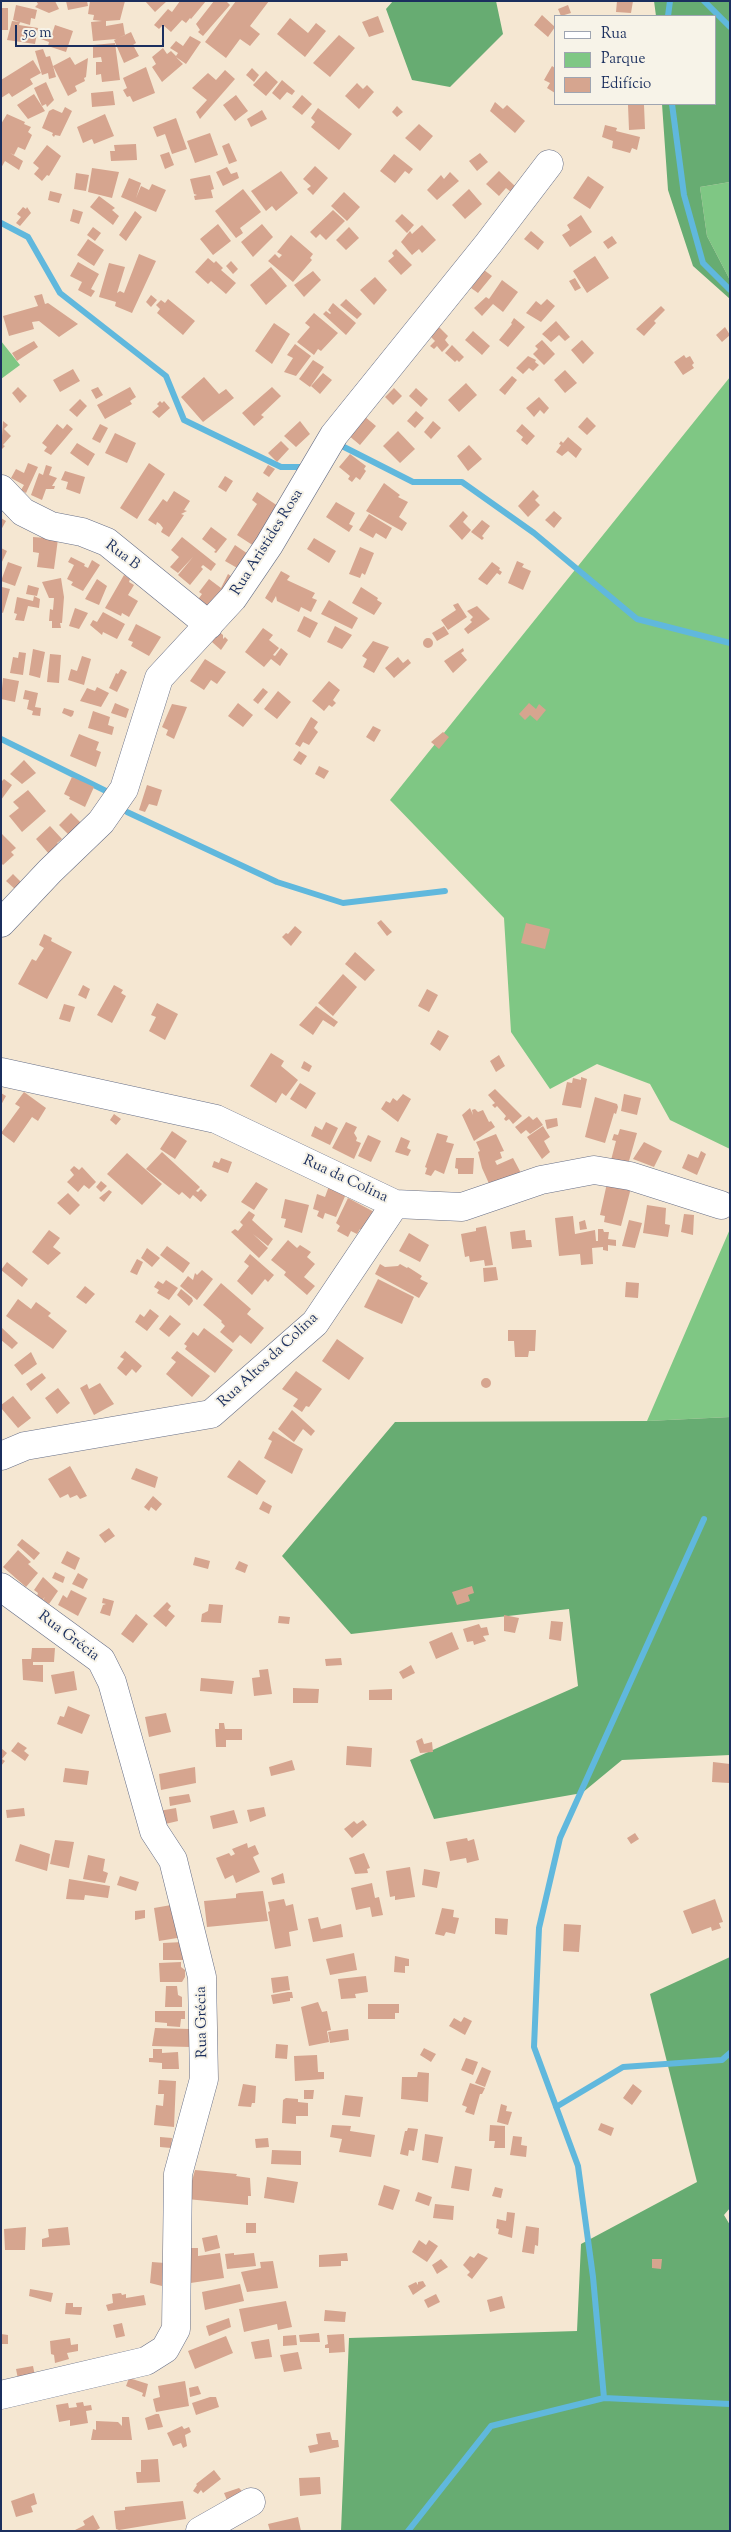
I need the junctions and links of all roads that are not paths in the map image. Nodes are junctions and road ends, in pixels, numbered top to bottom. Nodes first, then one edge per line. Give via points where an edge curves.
1 (548, 164) dead end
2 (1, 489) edge
3 (209, 625) junction
4 (1, 923) edge
5 (1, 1072) edge
6 (396, 1204) junction
7 (721, 1205) dead end
8 (1, 1456) edge
9 (1, 1587) edge
10 (1, 2395) edge
11 (251, 2502) dead end
12 (200, 2531) edge

1 - 3 street, Rua Aristides Rosa via 334,435 234,598
2 - 3 street, Rua B via 23,512 51,526 82,532 107,542
3 - 4 street, Rua Aristides Rosa via 159,678 124,789 101,822
5 - 6 street, Rua da Colina via 216,1119
6 - 7 street, Rua da Colina via 462,1207 541,1180 594,1170 630,1176
6 - 8 street, Rua Altos da Colina via 315,1323 211,1414 25,1446
9 - 10 street, Rua Grécia via 101,1660 112,1682 154,1831 173,1860 202,1977 204,2079 178,2174 176,2330 165,2349 146,2361
11 - 12 street

